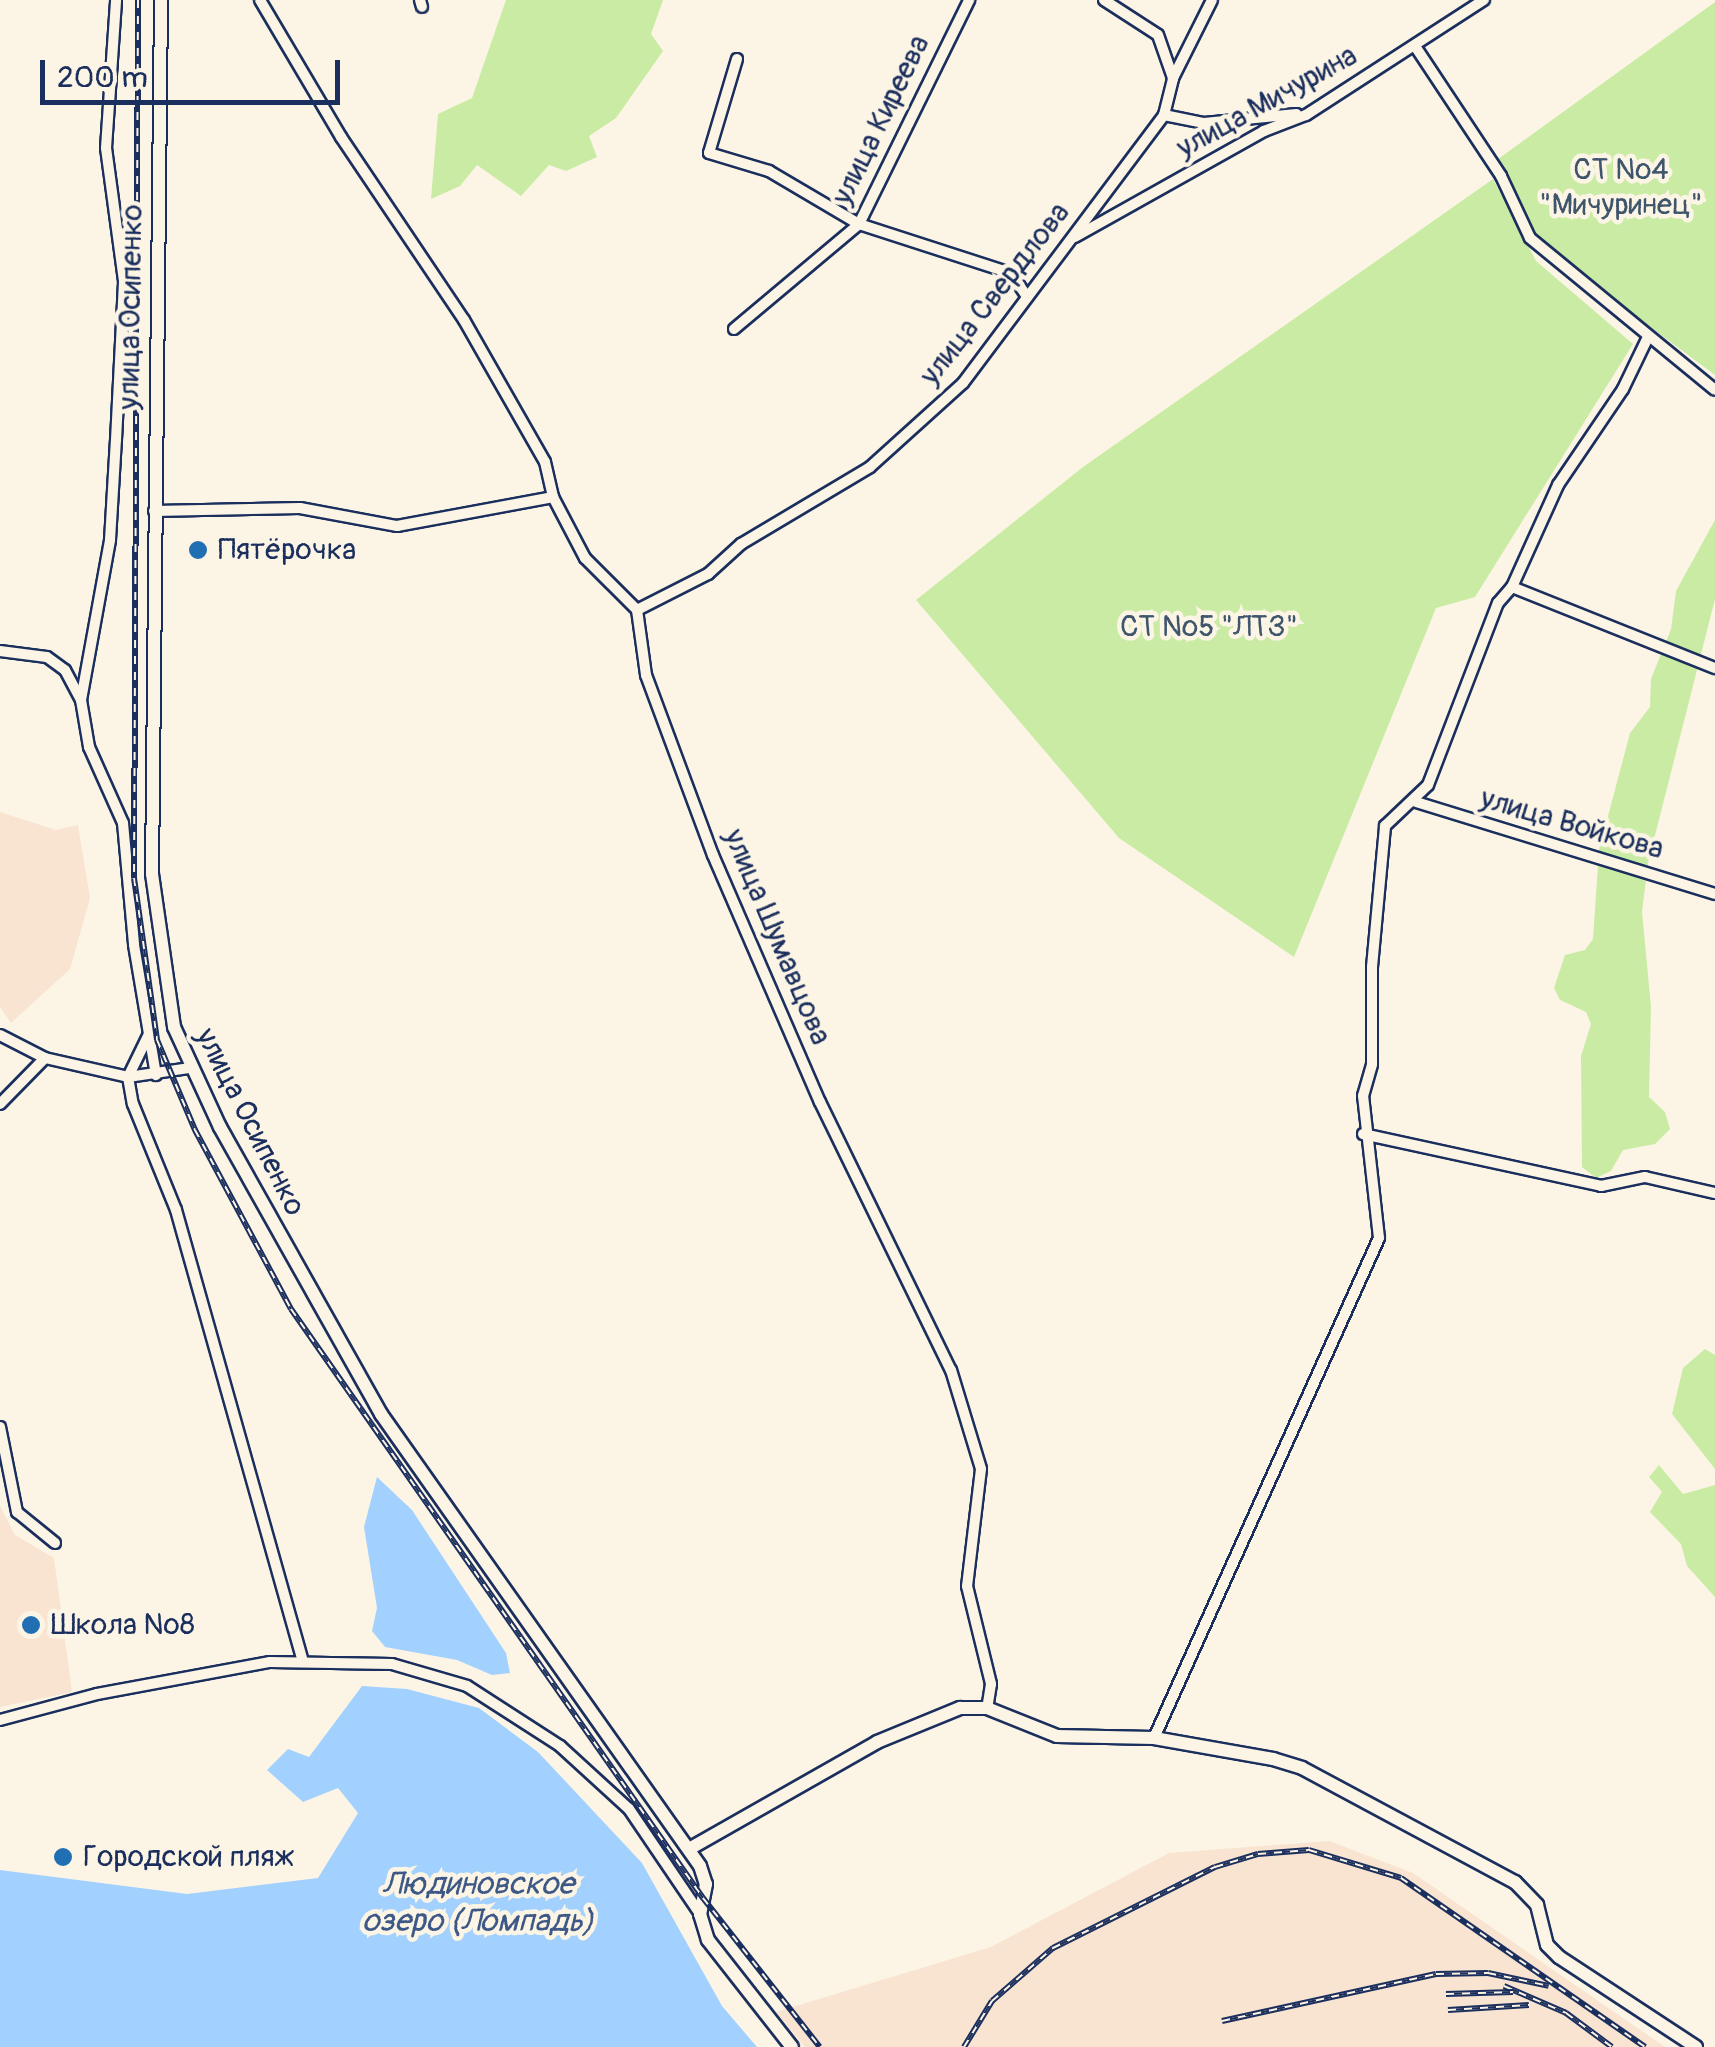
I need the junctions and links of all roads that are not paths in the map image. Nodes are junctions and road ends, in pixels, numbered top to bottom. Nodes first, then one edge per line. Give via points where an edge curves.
1 (102, 0) edge
2 (161, 0) edge
3 (260, 0) edge
4 (968, 0) edge
5 (1104, 0) edge
6 (1212, 0) edge
7 (1484, 0) edge
8 (115, 3) edge
9 (1415, 46) junction
10 (738, 60) dead end
11 (1173, 78) junction
12 (1306, 115) junction
13 (1164, 116) junction
14 (859, 224) junction
15 (1069, 240) junction
16 (1027, 297) junction
17 (734, 329) dead end
18 (1648, 337) junction
19 (1715, 390) edge
20 (553, 497) junction
21 (154, 511) junction
22 (1512, 587) junction
23 (636, 610) junction
24 (0, 650) edge
25 (1715, 668) edge
26 (81, 700) junction
27 (1416, 802) junction
28 (1715, 894) edge
29 (149, 1034) junction
30 (0, 1036) edge
31 (45, 1058) junction
32 (190, 1068) junction
33 (156, 1075) junction
34 (128, 1076) junction
35 (0, 1104) edge
36 (1363, 1134) junction
37 (1715, 1192) edge
38 (0, 1427) edge
39 (55, 1544) dead end
40 (302, 1659) junction
41 (987, 1708) junction
42 (0, 1720) edge
43 (1154, 1738) junction
44 (689, 1849) junction
45 (700, 1914) junction
46 (792, 2047) edge
47 (1696, 2047) edge

1 - 8 street
2 - 21 street, улица Осипенко
3 - 20 street via 545,462
4 - 14 street, улица Киреева
5 - 11 street via 1158,35
6 - 11 street, улица Свердлова
7 - 9 street, улица Мичурина
8 - 26 street via 106,148 124,281 110,540
9 - 12 street, улица Мичурина
9 - 18 street via 1501,176 1530,238
10 - 14 street via 709,153 770,172
11 - 13 street, улица Свердлова
12 - 13 street via 1204,123
12 - 15 street, улица Мичурина via 1264,131
13 - 15 street, улица Свердлова
14 - 16 street via 1010,273
14 - 17 street, улица Киреева
15 - 16 street, улица Свердлова
16 - 23 street, улица Свердлова via 963,383 919,428 870,467 741,544 708,574
18 - 19 street
18 - 22 street via 1624,389 1558,485
20 - 21 street via 398,526 300,508
20 - 23 street via 585,558
21 - 32 street, улица Осипенко via 152,874 164,987
22 - 25 street
22 - 27 street via 1498,603
23 - 41 street, улица Шумавцова via 646,675 713,855 820,1102 951,1370 981,1469 966,1586 991,1684
24 - 26 street via 47,657 64,670
26 - 29 street via 89,748 123,824
27 - 28 street, улица Войкова
27 - 36 street via 1386,826
29 - 33 street
29 - 34 street, улица Осипенко
30 - 31 street
31 - 34 street
31 - 35 street
32 - 33 street
32 - 44 street, улица Осипенко via 382,1414
33 - 34 street
34 - 40 street via 176,1210
36 - 37 street via 1601,1186 1645,1177
36 - 43 street via 1379,1238
38 - 39 street via 17,1512
40 - 42 street via 131,1687
40 - 45 street via 392,1664 467,1686 560,1746 629,1809
41 - 43 street via 1057,1736
41 - 44 street via 960,1708 877,1742
43 - 47 street via 1302,1768 1515,1882 1537,1905 1547,1945 1559,1957
44 - 45 street, улица Осипенко via 706,1884
45 - 46 street, улица Осипенко via 723,1964

